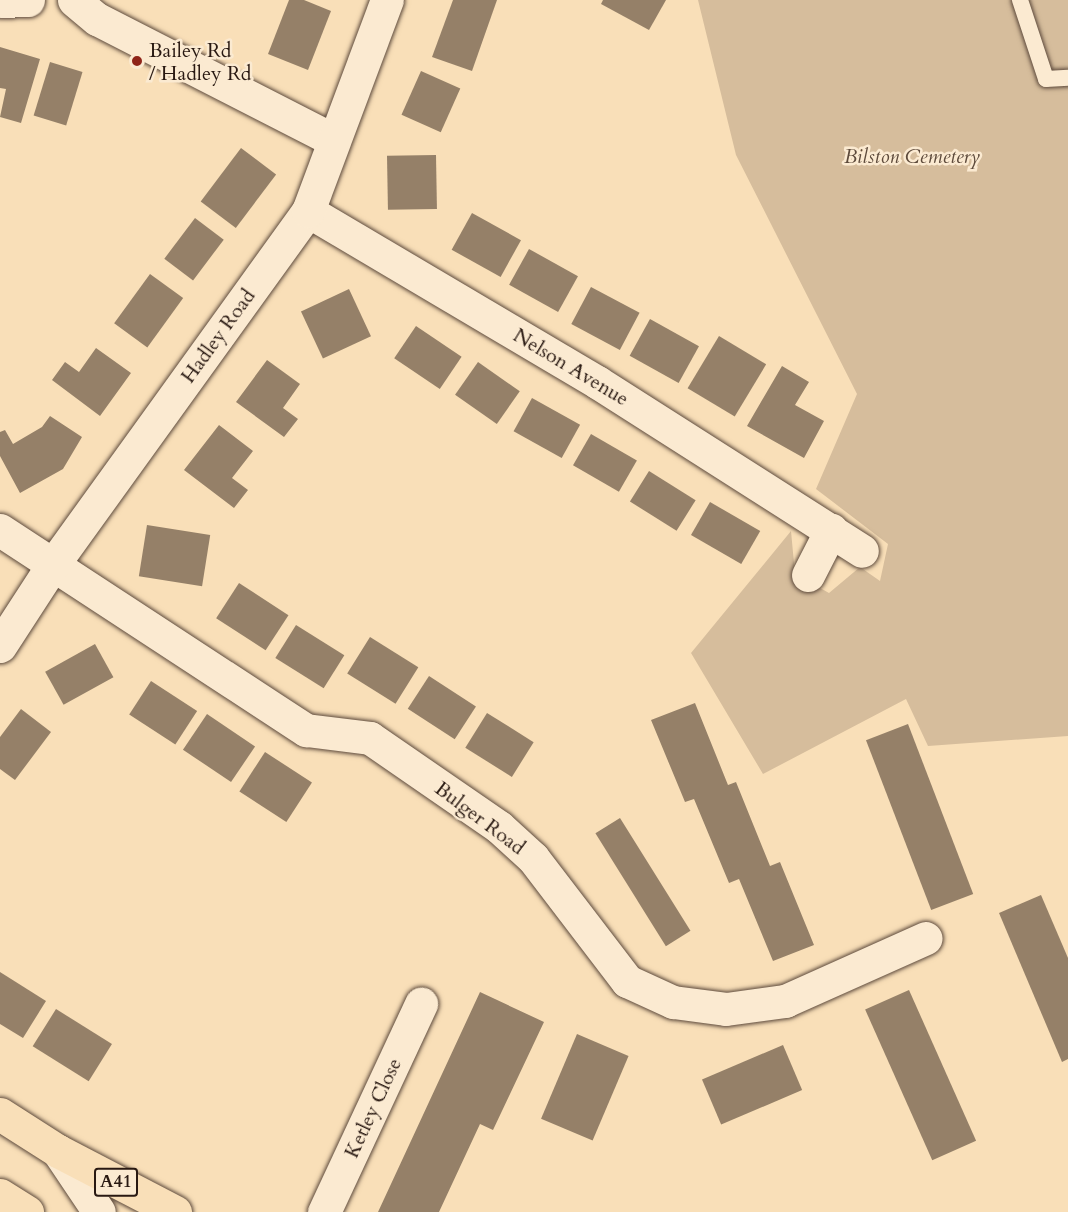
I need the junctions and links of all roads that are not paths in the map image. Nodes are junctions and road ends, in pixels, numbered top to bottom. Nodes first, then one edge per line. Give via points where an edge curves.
1 (28, 0) edge
2 (74, 0) edge
3 (387, 0) edge
4 (1020, 0) edge
5 (0, 1) edge
6 (1068, 78) edge
7 (333, 140) junction
8 (308, 211) junction
9 (0, 530) edge
10 (831, 530) junction
11 (862, 551) dead end
12 (52, 566) junction
13 (808, 575) dead end
14 (0, 646) edge
15 (926, 938) dead end
16 (421, 1004) dead end
17 (0, 1114) edge
18 (58, 1151) junction
19 (0, 1195) edge
20 (27, 1212) edge
21 (99, 1212) edge
22 (175, 1212) edge
23 (324, 1212) edge

1 - 5 street
2 - 7 street via 97,19
3 - 7 street, Hadley Road
4 - 6 lane via 1046,79
7 - 8 street, Hadley Road
8 - 10 street, Nelson Avenue via 597,381
8 - 12 street, Hadley Road
9 - 12 street, Bulger Road
10 - 11 street, Nelson Avenue
10 - 13 street
12 - 14 street, Hadley Road
12 - 15 street, Bulger Road via 306,730 370,738 499,827 533,858 627,981 673,1002 726,1009 785,1001
16 - 23 street, Ketley Close
17 - 18 highway, A41
18 - 21 street
18 - 22 highway, A41
19 - 20 highway

